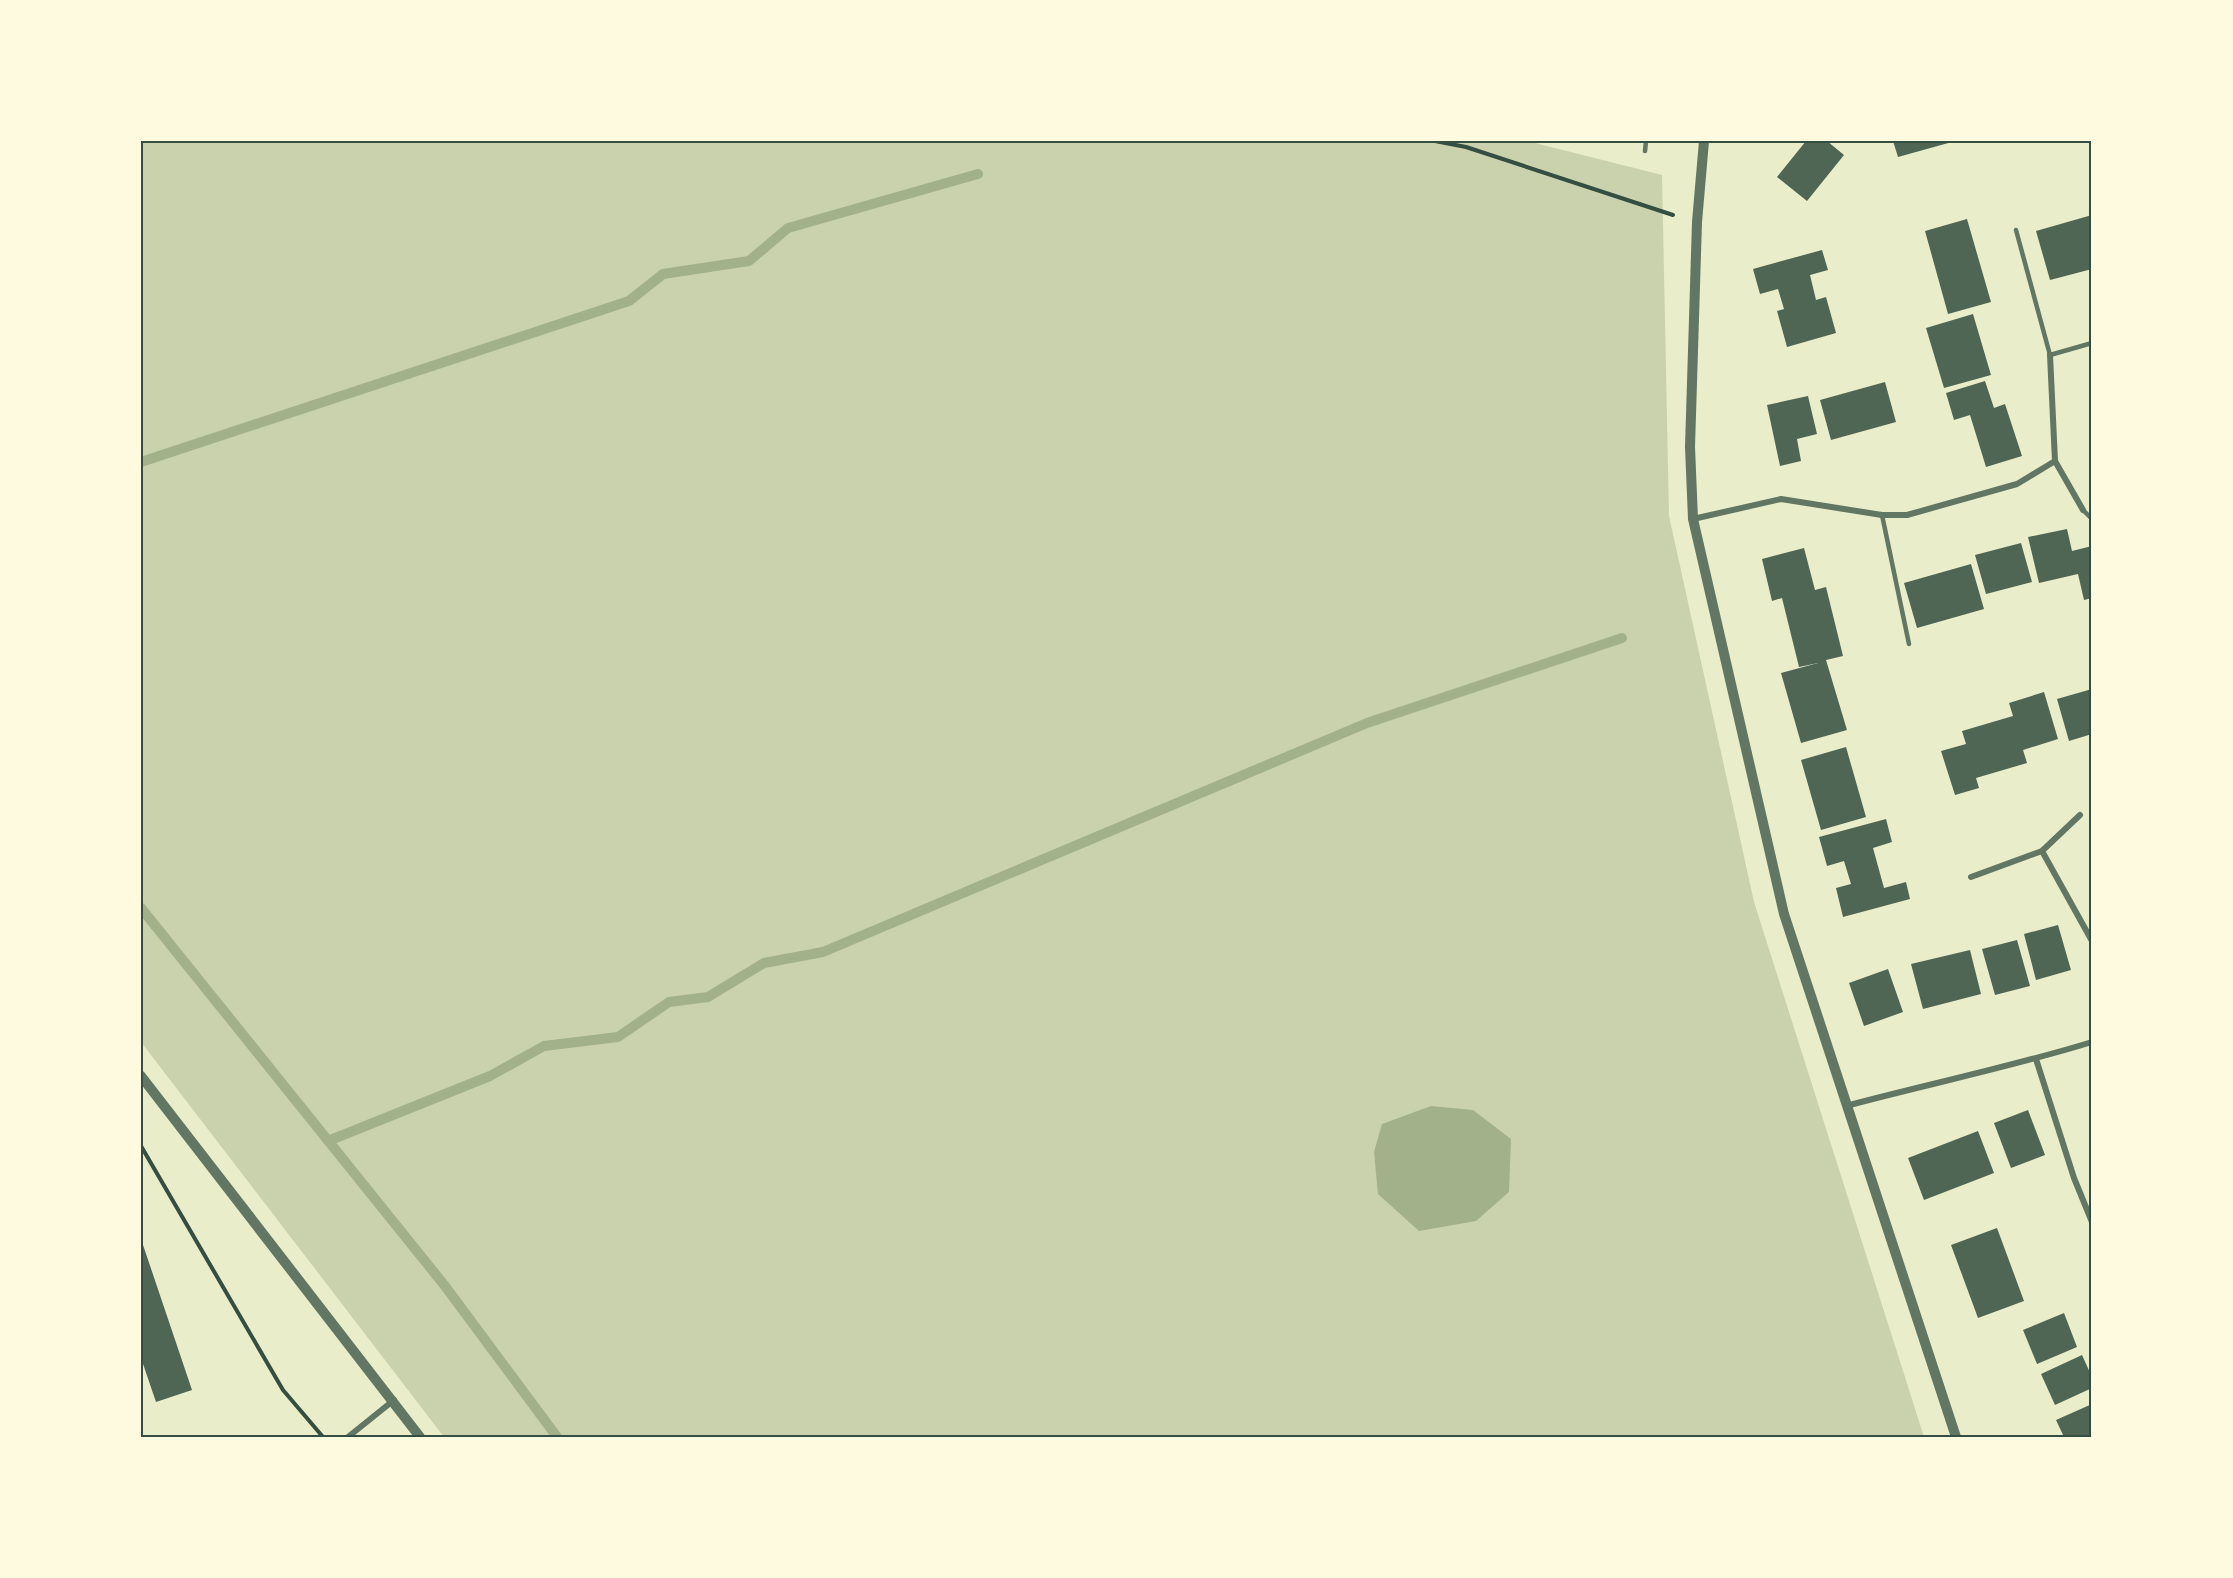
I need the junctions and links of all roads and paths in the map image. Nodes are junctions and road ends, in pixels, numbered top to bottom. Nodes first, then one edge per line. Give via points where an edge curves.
1 (1435, 141) edge
2 (1646, 141) edge
3 (1704, 141) edge
4 (1645, 151) dead end
5 (1697, 222) junction
6 (2016, 230) dead end
7 (2092, 343) edge
8 (2050, 355) junction
9 (2055, 461) junction
10 (2083, 510) joint
11 (1882, 515) junction
12 (1693, 519) junction
13 (2092, 519) edge
14 (1909, 644) dead end
15 (2080, 815) dead end
16 (2042, 851) junction
17 (1971, 877) dead end
18 (2092, 941) edge
19 (2092, 1042) edge
20 (2036, 1059) junction
21 (141, 1076) edge
22 (1846, 1106) junction
23 (141, 1146) edge
24 (2092, 1222) edge
25 (394, 1400) junction
26 (323, 1437) edge
27 (348, 1437) edge
28 (420, 1437) edge
29 (1956, 1437) edge

1 - 5 path via 1466,147
2 - 4 lane
3 - 5 street
5 - 12 street via 1690,447
6 - 8 lane
7 - 8 lane
8 - 9 street
9 - 10 street
9 - 11 street via 2017,484 1907,515
10 - 13 lane
11 - 12 street via 1781,499
11 - 14 lane
12 - 22 street via 1784,914
15 - 16 street
16 - 17 street
16 - 18 street
19 - 20 street
20 - 22 street
20 - 24 street
21 - 25 street
22 - 29 street
23 - 26 path via 283,1390
25 - 27 street
25 - 28 street

